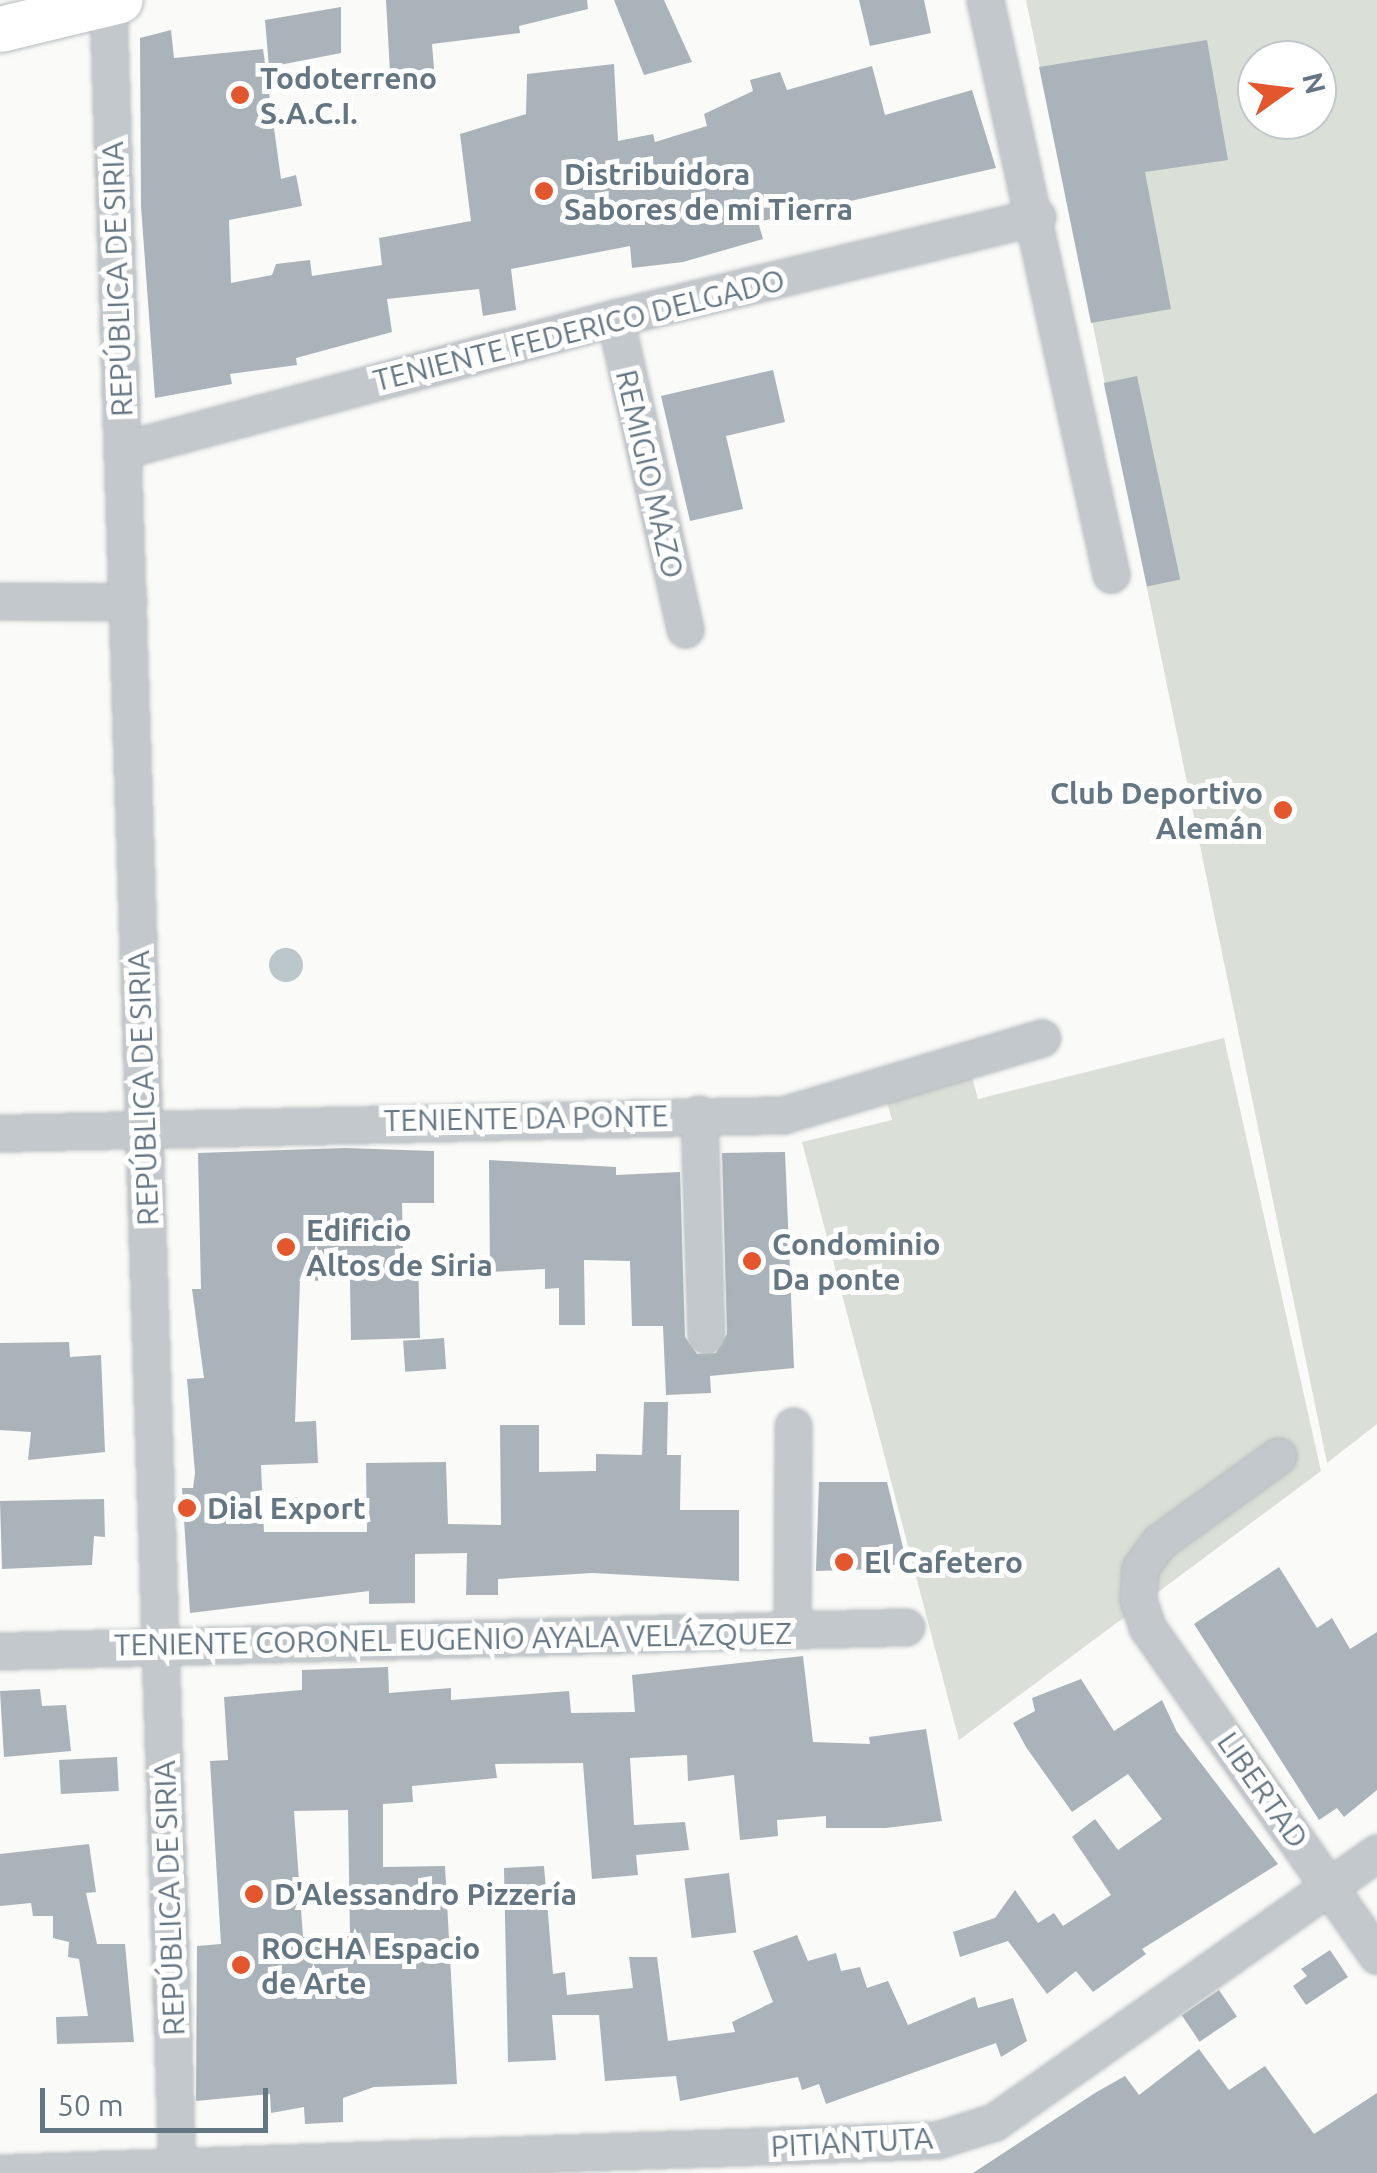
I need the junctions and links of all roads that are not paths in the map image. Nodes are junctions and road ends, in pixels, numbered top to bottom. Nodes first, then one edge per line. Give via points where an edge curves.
1 (985, 0) edge
2 (114, 2) edge
3 (0, 29) edge
4 (1037, 217) junction
5 (615, 318) junction
6 (123, 450) junction
7 (1112, 574) dead end
8 (0, 601) edge
9 (128, 602) junction
10 (685, 629) dead end
11 (1042, 1038) dead end
12 (699, 1114) junction
13 (144, 1127) junction
14 (0, 1133) edge
15 (706, 1335) dead end
16 (793, 1426) dead end
17 (1278, 1456) dead end
18 (906, 1627) dead end
19 (792, 1630) junction
20 (161, 1645) junction
21 (0, 1651) edge
22 (1377, 1853) edge
23 (1330, 1885) junction
24 (1377, 1954) edge
25 (177, 2170) edge
26 (0, 2172) edge

1 - 4 street
2 - 3 main road
2 - 6 street, REPÚBLICA DE SIRIA
4 - 5 street, TENIENTE FEDERICO DELGADO
4 - 7 street
5 - 6 street, TENIENTE FEDERICO DELGADO
5 - 10 street, REMIGIO MAZO
6 - 9 street, REPÚBLICA DE SIRIA
8 - 9 street
9 - 13 street, REPÚBLICA DE SIRIA
11 - 12 street, TENIENTE DA PONTE via 804,1111
12 - 13 street, TENIENTE DA PONTE
12 - 15 street
13 - 14 street, TENIENTE DA PONTE
13 - 20 street, REPÚBLICA DE SIRIA
16 - 19 street
17 - 23 street, LIBERTAD via 1143,1558 1136,1583 1147,1627
18 - 19 street, TENIENTE CORONEL EUGENIO AYALA VELÁZQUEZ
19 - 20 street, TENIENTE CORONEL EUGENIO AYALA VELÁZQUEZ
20 - 21 street, TENIENTE CORONEL EUGENIO AYALA VELÁZQUEZ
20 - 25 street, REPÚBLICA DE SIRIA
22 - 23 street, PITIANTUTA
23 - 24 street, LIBERTAD
23 - 25 street, PITIANTUTA via 994,2122 948,2137
25 - 26 street, PITIANTUTA

